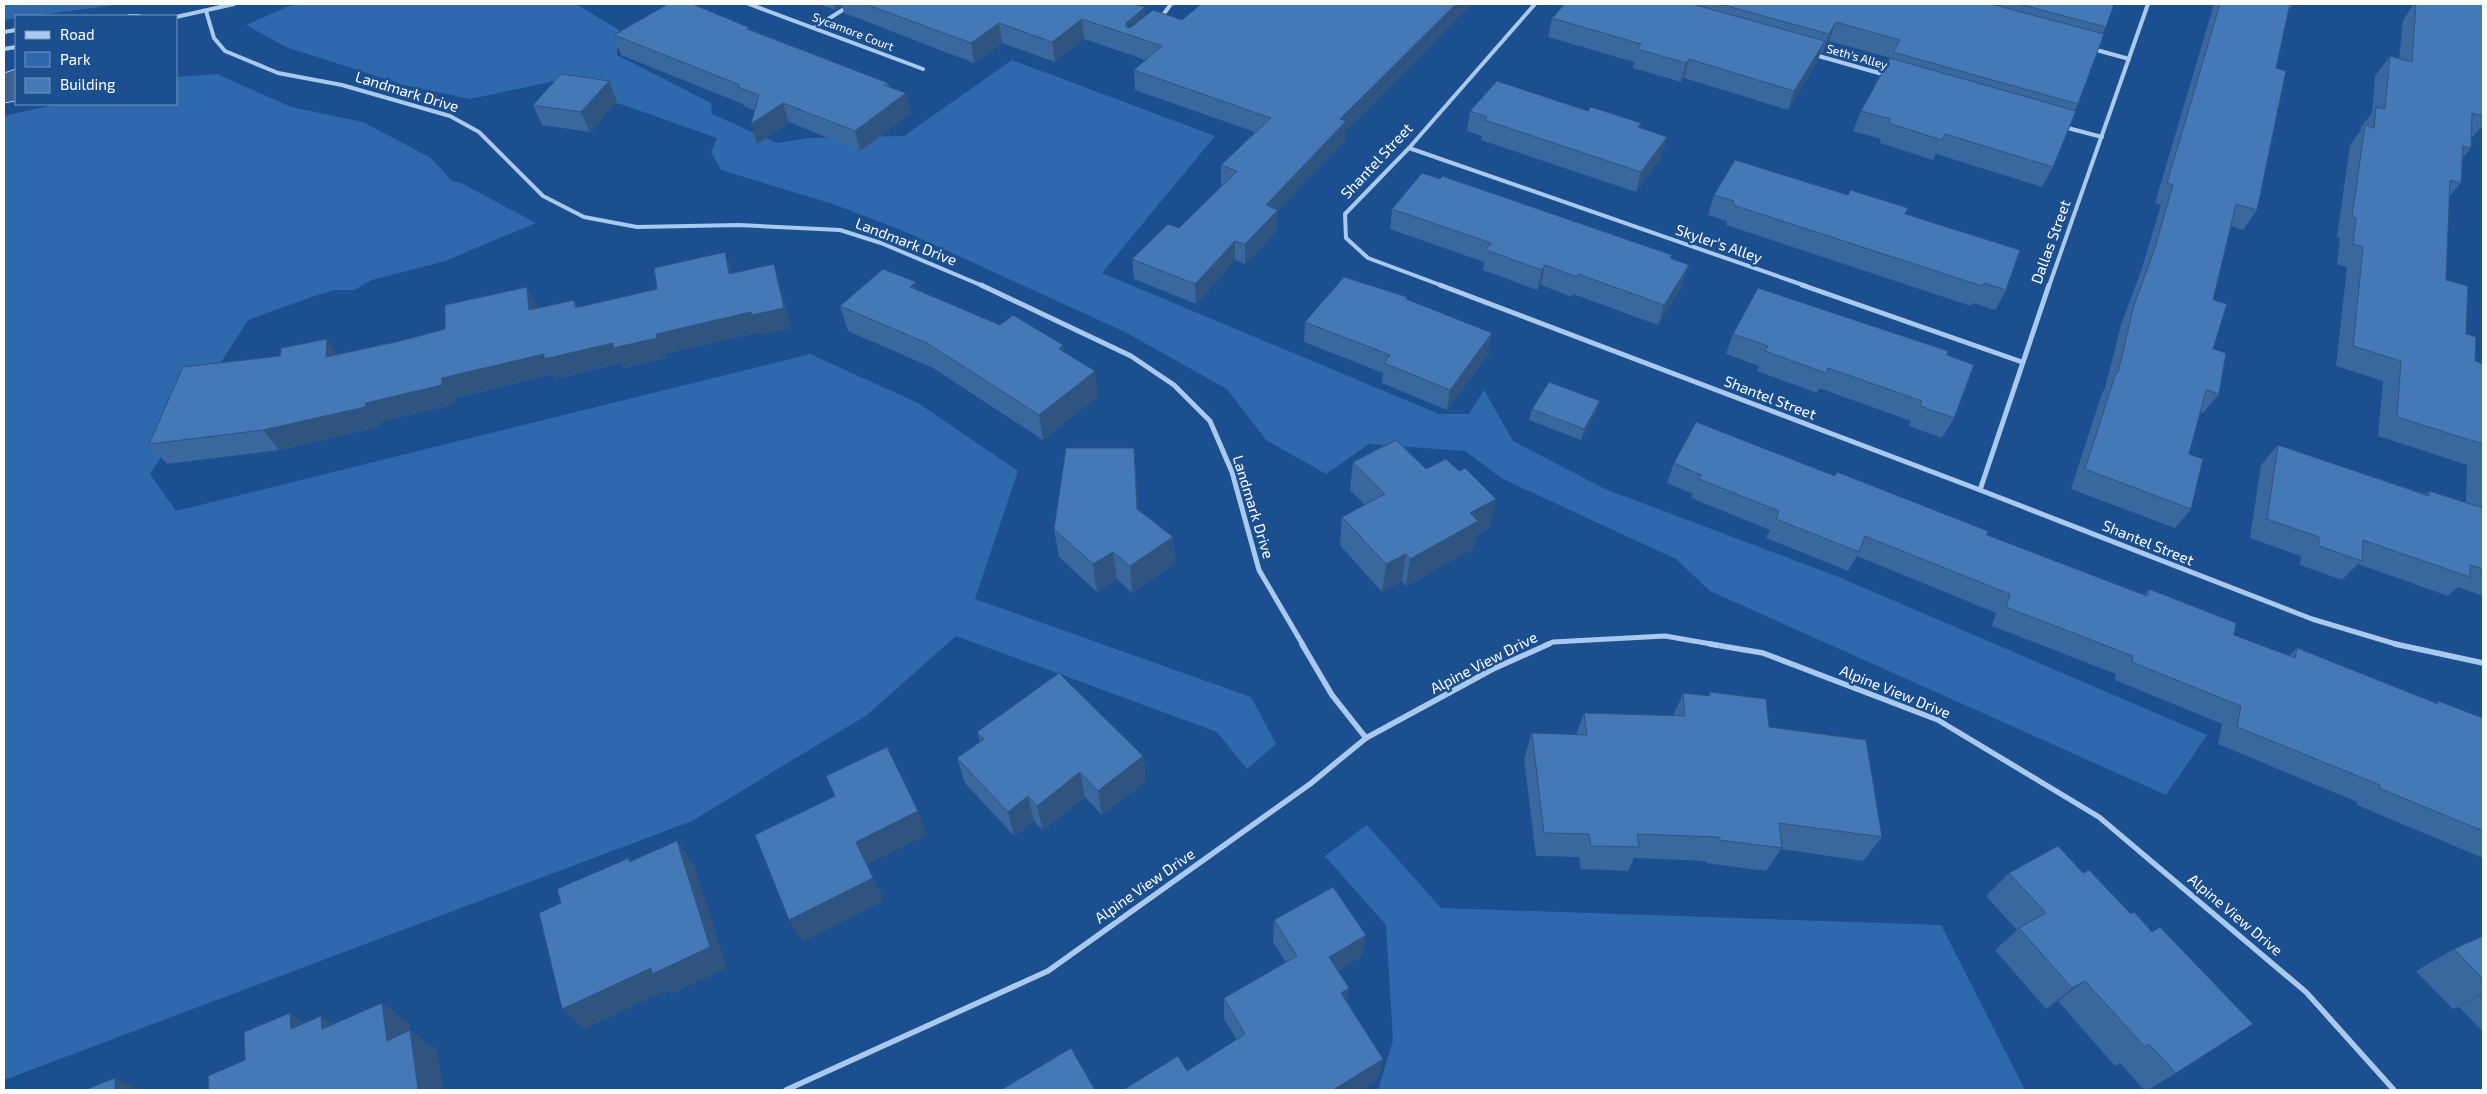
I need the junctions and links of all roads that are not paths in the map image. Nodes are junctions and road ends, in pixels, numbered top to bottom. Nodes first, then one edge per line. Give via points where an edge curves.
1 (234, 4) edge
2 (749, 4) edge
3 (852, 4) edge
4 (1171, 4) edge
5 (1535, 4) edge
6 (2148, 4) edge
7 (206, 12) junction
8 (178, 16) edge
9 (1153, 26) edge
10 (814, 28) junction
11 (2085, 47) edge
12 (1808, 53) edge
13 (2129, 59) junction
14 (923, 69) dead end
15 (1894, 78) edge
16 (2054, 124) edge
17 (2102, 137) junction
18 (1409, 148) junction
19 (2022, 362) junction
20 (1980, 490) junction
21 (2483, 663) edge
22 (1366, 738) junction
23 (786, 1090) edge
24 (2394, 1090) edge

1 - 7 street
2 - 10 street, Sycamore Court
3 - 10 street
4 - 9 street
5 - 18 street, Shantel Street
6 - 13 street, Dallas Street
7 - 8 street
7 - 22 street, Landmark Drive via 214,38 225,51 278,73 342,85 450,116 479,132 544,196 584,217 637,227 740,224 840,230 881,243 978,284 1131,356 1174,385 1210,421 1232,472 1259,570 1332,695
10 - 14 street, Sycamore Court
11 - 13 street
12 - 15 street, Seth's Alley
13 - 17 street, Dallas Street
16 - 17 street
17 - 19 street, Dallas Street
18 - 19 street, Skyler's Alley
18 - 20 street, Shantel Street via 1345,214 1346,238 1368,258
19 - 20 street, Dallas Street
20 - 21 street, Shantel Street via 2312,619 2413,650
22 - 23 street, Alpine View Drive via 1310,784 1048,971
22 - 24 street, Alpine View Drive via 1493,669 1553,642 1665,636 1763,653 1938,720 2099,817 2306,992

